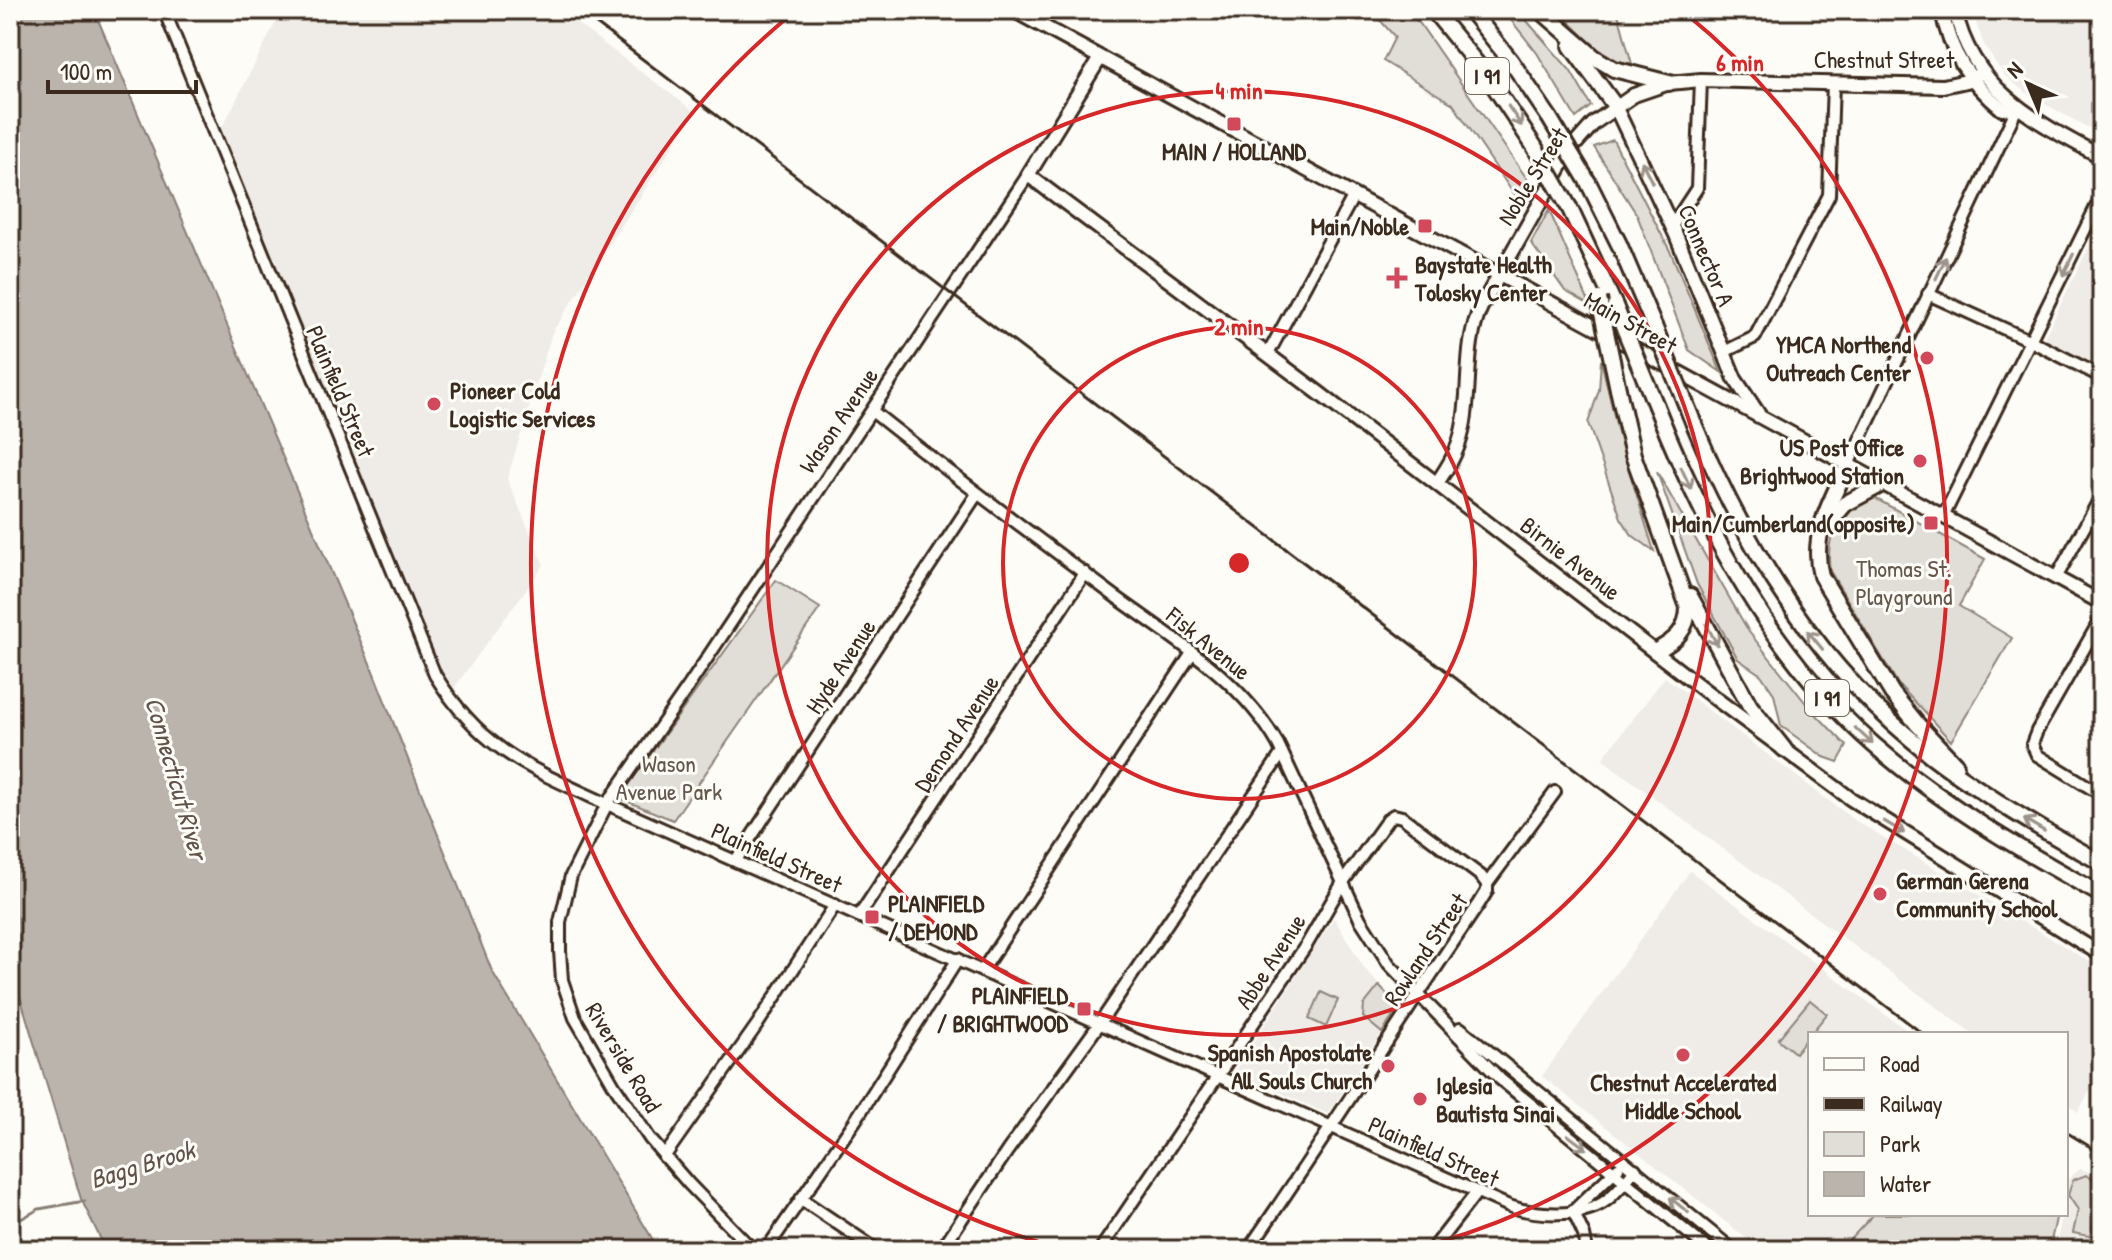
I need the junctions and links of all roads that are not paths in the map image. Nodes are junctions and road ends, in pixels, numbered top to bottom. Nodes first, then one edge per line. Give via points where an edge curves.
1 (164, 10) edge
2 (1013, 10) edge
3 (1433, 10) edge
4 (1470, 10) edge
5 (1942, 10) edge
6 (1955, 10) edge
7 (1546, 15) edge
8 (1100, 58) junction
9 (1977, 76) junction
10 (1701, 80) junction
11 (1669, 83) junction
12 (1833, 83) junction
13 (1615, 106) junction
14 (2017, 108) junction
15 (2102, 157) edge
16 (1028, 175) junction
17 (1354, 195) junction
18 (2102, 195) edge
19 (1672, 226) junction
20 (1581, 231) junction
21 (1498, 274) junction
22 (1928, 294) junction
23 (2031, 341) junction
24 (1724, 352) junction
25 (1268, 354) junction
26 (2102, 377) edge
27 (872, 411) junction
28 (1763, 419) junction
29 (1848, 465) junction
30 (1437, 483) junction
31 (1882, 484) junction
32 (977, 494) junction
33 (2102, 495) edge
34 (1943, 517) junction
35 (1819, 534) junction
36 (1663, 541) junction
37 (1085, 573) junction
38 (2056, 578) junction
39 (2102, 603) edge
40 (2102, 617) edge
41 (1656, 651) junction
42 (1192, 653) junction
43 (1784, 749) junction
44 (1282, 753) junction
45 (1555, 792) dead end
46 (2102, 795) edge
47 (1988, 796) junction
48 (607, 804) junction
49 (736, 860) junction
50 (2102, 863) edge
51 (1343, 882) junction
52 (1487, 884) junction
53 (2102, 895) edge
54 (835, 905) junction
55 (859, 916) junction
56 (2102, 955) edge
57 (958, 959) junction
58 (982, 971) junction
59 (1418, 994) junction
60 (1100, 1023) junction
61 (1218, 1076) junction
62 (1333, 1128) junction
63 (664, 1157) junction
64 (1625, 1161) junction
65 (1635, 1169) junction
66 (1616, 1171) junction
67 (1627, 1181) junction
68 (1477, 1192) junction
69 (801, 1199) junction
70 (1573, 1211) junction
71 (753, 1250) edge
72 (766, 1250) edge
73 (877, 1250) edge
74 (941, 1250) edge
75 (1100, 1250) edge
76 (1248, 1250) edge
77 (1432, 1250) edge
78 (1587, 1250) edge
79 (1709, 1250) edge
80 (1733, 1250) edge

1 - 48 street, Plainfield Street via 435,675 455,708 503,752
2 - 8 main road, Main Street
3 -> 20 highway, I 91, bridge via 1490,80
47 -> 4 highway, I 91, bridge via 1891,721 1807,630 1749,540 1716,476 1588,182 1511,61
5 - 9 main road via 1949,38
6 - 9 main road
7 - 11 highway via 1614,69
7 - 13 highway
8 - 16 main road, Wason Avenue
8 - 17 main road, Main Street
9 - 12 main road, Chestnut Street via 1943,86
9 - 14 main road, Chestnut Street
10 - 11 main road, Noble Street
10 - 12 main road, Chestnut Street
10 - 19 street via 1697,188
11 - 13 main road, Noble Street
12 - 24 street via 1829,195 1755,337
19 -> 13 main road, Connector A
13 - 21 main road, Noble Street via 1570,150
14 - 15 main road, Chestnut Street
22 -> 14 street
16 - 25 main road, Birnie Avenue
16 - 27 street, Wason Avenue
17 - 21 main road, Main Street
17 - 25 street
18 -> 23 street
19 - 24 main road, Connector A
20 - 36 highway, bridge via 1633,455
20 -> 53 highway, I 91, bridge via 1694,495 1745,590 1786,650 1886,756 2003,839
21 - 28 main road, Main Street
21 - 30 main road, Noble Street via 1474,324 1460,441
22 - 23 street
22 - 29 street
23 - 26 street
23 - 34 street
24 - 28 main road, Connector A via 1740,389
25 - 30 main road, Birnie Avenue
27 - 32 street, Fisk Avenue
27 - 48 street, Wason Avenue
28 - 29 main road, Main Street
29 - 31 main road, Main Street
29 - 35 highway
30 - 41 main road, Birnie Avenue
31 - 34 main road, Main Street
31 - 35 highway via 1845,504
32 - 37 street, Fisk Avenue
32 - 49 street, Hyde Avenue
33 - 38 street
34 - 38 main road, Main Street
35 - 47 highway via 1824,583 1883,681
36 - 41 highway via 1687,598 1688,616 1680,634
36 -> 43 highway via 1750,706
37 - 42 street, Fisk Avenue
37 - 55 street, Demond Avenue
38 - 39 main road, Main Street
40 - 46 street via 2032,744 2037,755
41 - 43 main road, Birnie Avenue
42 - 44 street, Fisk Avenue via 1246,700
42 - 58 street
43 -> 56 main road, Birnie Avenue via 1879,818
44 - 51 street, Fisk Avenue
44 - 60 street
45 - 52 street, Rowland Street
50 -> 47 highway, I 91
48 - 49 street, Plainfield Street
48 - 63 street, Riverside Road via 571,876 564,903 562,980 575,1018 600,1062
49 - 54 street, Plainfield Street
51 - 52 street, Abbe Avenue via 1394,815 1431,837
51 - 59 street, Fisk Avenue via 1381,953
51 - 61 street, Abbe Avenue
52 - 59 street, Rowland Street via 1481,902
54 - 55 street, Plainfield Street
54 - 63 street
55 - 57 street, Plainfield Street
57 - 58 street, Plainfield Street
57 - 69 street
58 - 60 street, Plainfield Street
59 - 62 street, Rowland Street
59 - 64 street, Fisk Avenue
59 -> 66 street, Fisk Avenue via 1500,1079
60 - 61 street, Plainfield Street
60 - 74 street
61 - 62 street, Plainfield Street
61 - 75 street, Abbe Avenue
62 - 68 street, Plainfield Street
62 - 76 street, Rowland Street
63 - 71 street, Riverside Road
64 - 65 street
64 - 66 street
65 - 67 street, Plainfield Street
80 -> 65 street
66 - 67 street
66 - 70 street
67 - 70 street, Plainfield Street via 1603,1203
67 - 79 street
68 - 70 street, Plainfield Street via 1530,1212
68 - 77 street
69 - 72 street
69 - 73 street
70 - 78 street

